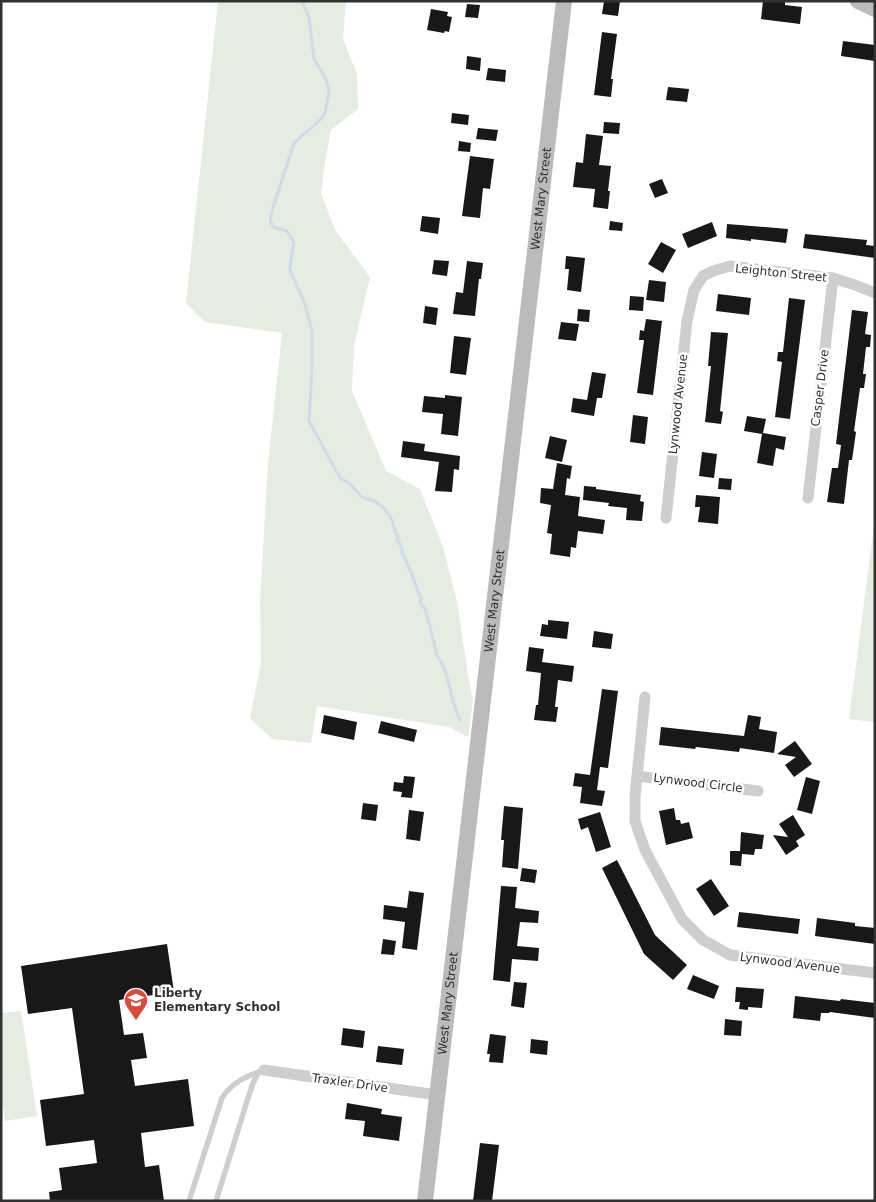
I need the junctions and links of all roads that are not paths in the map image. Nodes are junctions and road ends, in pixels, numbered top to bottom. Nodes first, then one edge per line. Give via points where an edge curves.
1 (564, 1) edge
2 (858, 1) edge
3 (875, 9) edge
4 (833, 278) junction
5 (694, 290) joint
6 (875, 293) edge
7 (808, 498) dead end
8 (666, 518) dead end
9 (645, 697) dead end
10 (637, 776) junction
11 (758, 791) dead end
12 (875, 973) edge
13 (262, 1071) junction
14 (437, 1095) junction
15 (189, 1201) edge
16 (216, 1201) edge
17 (425, 1201) edge

1 - 14 main road, West Mary Street
2 - 3 main road
4 - 5 street, Leighton Street via 730,266 703,276
4 - 6 street, Leighton Street
4 - 7 street, Casper Drive
5 - 8 street, Lynwood Avenue via 687,321
9 - 10 street, Lynwood Avenue
10 - 11 street, Lynwood Circle
10 - 12 street, Lynwood Avenue via 635,821 645,850 682,919 703,940 730,955
13 - 14 street, Traxler Drive
13 - 15 lane via 240,1079 222,1098
13 - 16 lane via 253,1083
14 - 17 main road, West Mary Street

